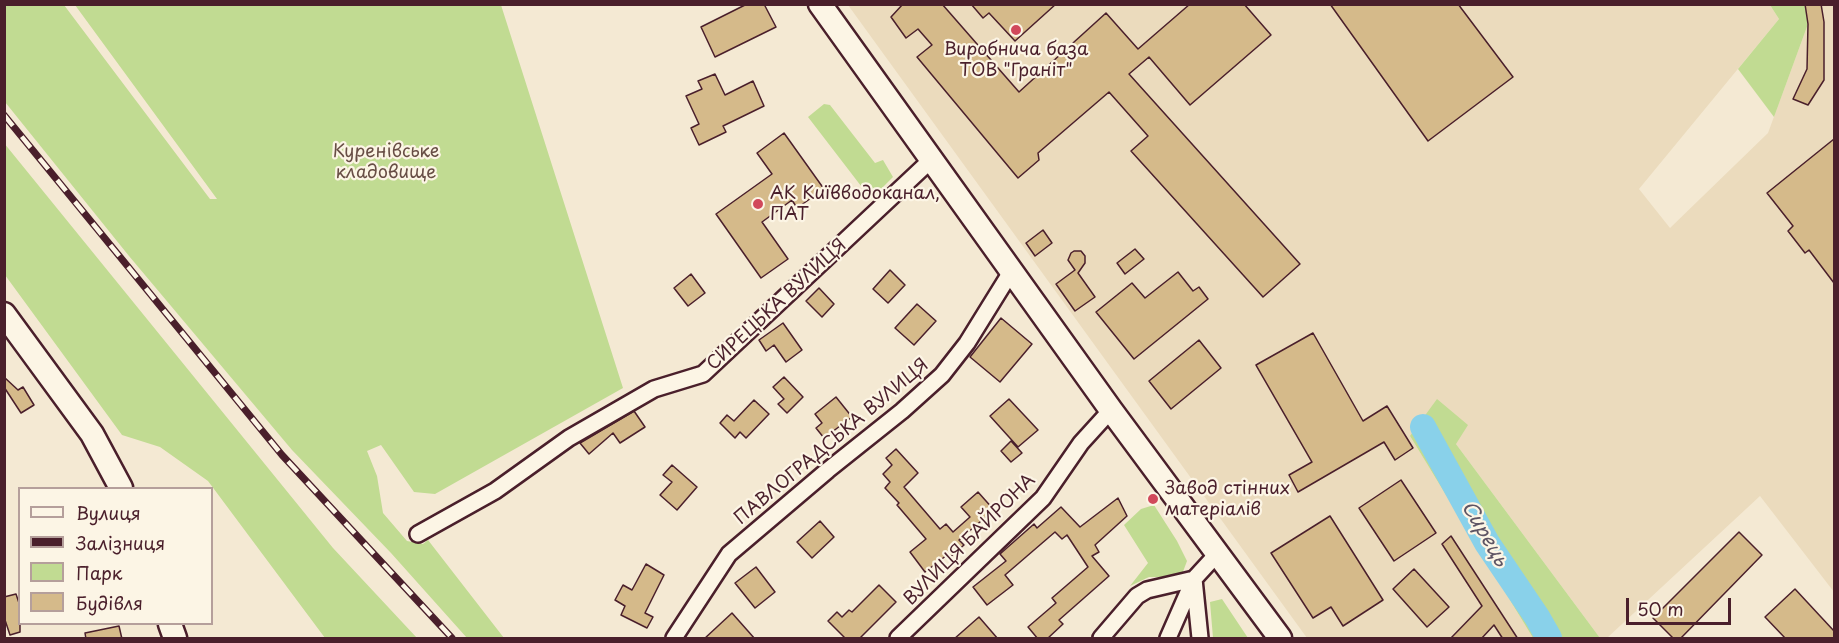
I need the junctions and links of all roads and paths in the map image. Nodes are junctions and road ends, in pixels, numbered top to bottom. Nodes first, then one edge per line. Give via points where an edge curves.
1 (820, 4) edge
2 (932, 159) junction
3 (1011, 272) junction
4 (4, 314) edge
5 (1111, 410) junction
6 (121, 487) edge
7 (418, 534) dead end
8 (1217, 554) junction
9 (1194, 579) junction
10 (674, 639) edge
11 (898, 639) edge
12 (1101, 639) edge
13 (1168, 639) edge
14 (1200, 639) edge
15 (1280, 639) edge

1 - 2 main road
2 - 3 main road
2 - 7 street, СИРЕЦЬКА ВУЛИЦЯ via 703,374 654,389 569,438 495,491
3 - 5 main road
3 - 10 street, ПАВЛОГРАДСЬКА ВУЛИЦЯ via 942,375 729,554
4 - 6 main road via 92,434
5 - 8 main road
5 - 11 street, ВУЛИЦЯ БАЙРОНА via 1081,443 1043,498
8 - 9 street
8 - 15 main road
9 - 12 street via 1137,596
9 - 13 street
9 - 14 street

